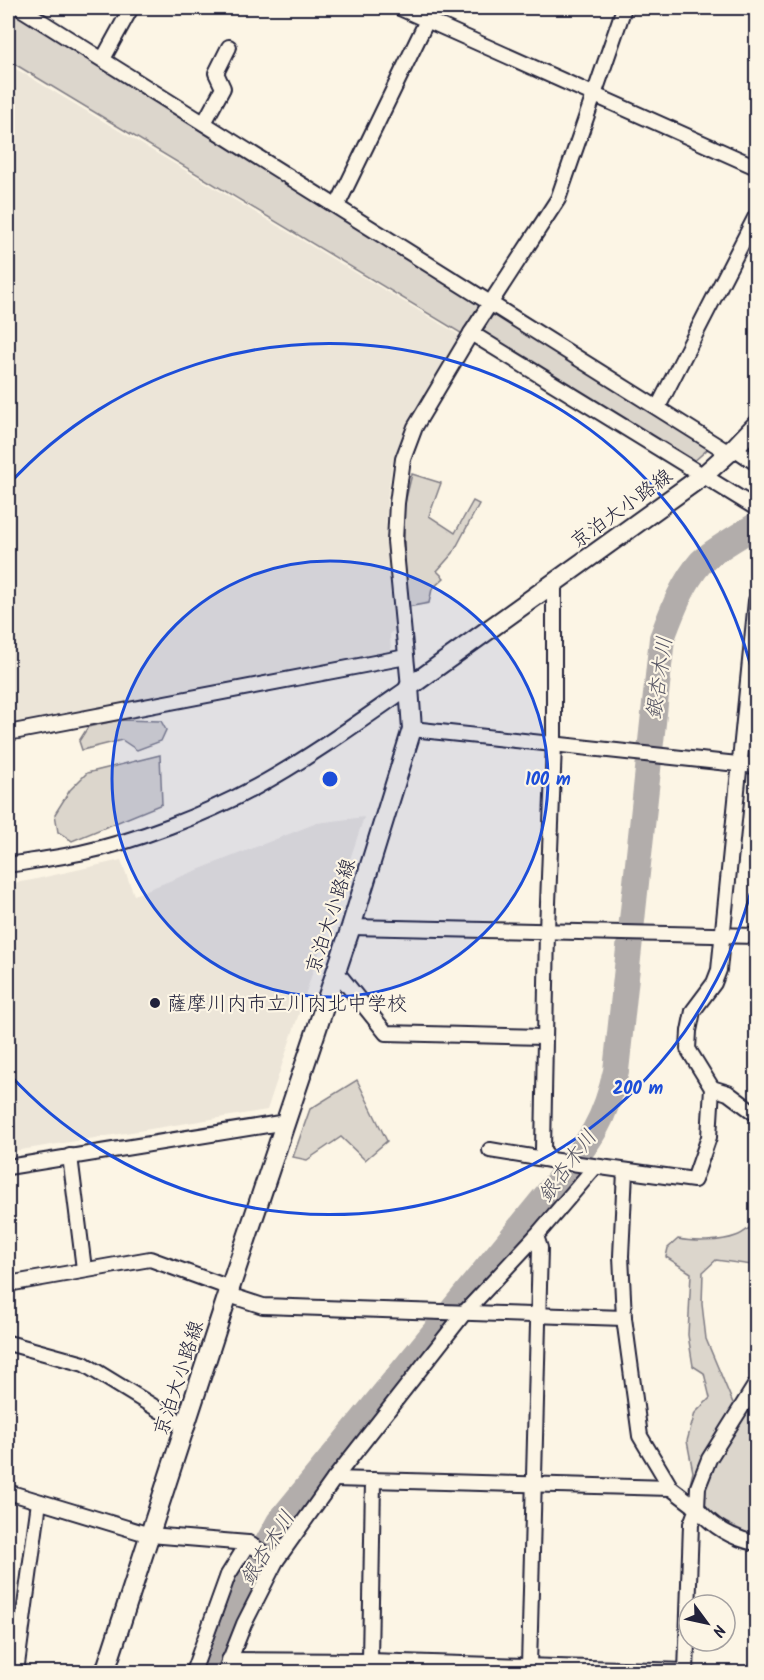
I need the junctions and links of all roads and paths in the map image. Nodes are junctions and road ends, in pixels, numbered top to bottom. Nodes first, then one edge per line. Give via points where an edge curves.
1 (20, 8) edge
2 (131, 8) edge
3 (400, 8) edge
4 (624, 8) edge
5 (430, 14) edge
6 (230, 47) dead end
7 (103, 59) junction
8 (593, 93) junction
9 (204, 123) junction
10 (756, 167) edge
11 (337, 206) junction
12 (756, 216) edge
13 (491, 304) junction
14 (471, 333) junction
15 (658, 408) junction
16 (756, 426) edge
17 (732, 451) junction
18 (756, 463) edge
19 (704, 475) junction
20 (756, 508) edge
21 (554, 584) junction
22 (756, 601) edge
23 (405, 657) junction
24 (409, 687) junction
25 (412, 729) junction
26 (8, 732) edge
27 (554, 744) junction
28 (740, 764) junction
29 (756, 766) edge
30 (8, 865) edge
31 (351, 927) junction
32 (547, 930) junction
33 (723, 936) junction
34 (756, 936) edge
35 (336, 971) junction
36 (544, 1037) junction
37 (712, 1088) junction
38 (756, 1096) edge
39 (752, 1110) edge
40 (286, 1122) junction
41 (490, 1150) dead end
42 (70, 1156) junction
43 (555, 1161) junction
44 (592, 1166) junction
45 (8, 1167) edge
46 (625, 1171) junction
47 (536, 1236) junction
48 (84, 1269) junction
49 (8, 1284) edge
50 (229, 1291) junction
51 (461, 1312) junction
52 (537, 1315) junction
53 (624, 1318) junction
54 (8, 1343) edge
55 (756, 1384) edge
56 (187, 1427) junction
57 (334, 1479) junction
58 (373, 1480) junction
59 (535, 1485) junction
60 (671, 1488) junction
61 (8, 1492) edge
62 (39, 1502) junction
63 (697, 1508) junction
64 (150, 1535) junction
65 (756, 1543) edge
66 (251, 1544) junction
67 (274, 1559) junction
68 (370, 1661) junction
69 (227, 1666) edge
70 (529, 1666) junction
71 (16, 1672) edge
72 (105, 1672) edge
73 (193, 1672) edge
74 (686, 1672) edge

1 - 7 street
2 - 7 street
3 - 5 street
4 - 8 street
5 - 8 street
5 - 11 street
6 - 9 street via 216,73 223,88
7 - 9 street
8 - 10 street
8 - 13 street via 558,199
9 - 11 street
11 - 13 street
12 - 15 street
13 - 14 street
13 - 15 street
14 - 19 street
14 - 23 street via 415,427 403,459 395,541
15 - 17 street
16 - 17 main road, 京泊大小路線
17 - 18 street
17 - 19 main road, 京泊大小路線
19 - 20 street
19 - 21 main road, 京泊大小路線
21 - 24 main road, 京泊大小路線
21 - 27 street
22 - 28 street
23 - 24 street
23 - 26 street
24 - 25 main road, 京泊大小路線
24 - 30 street via 297,763 218,805 109,845
25 - 27 street
25 - 31 main road, 京泊大小路線
27 - 28 street
27 - 32 street
28 - 29 street
28 - 33 street
31 - 32 street
31 - 35 main road, 京泊大小路線
32 - 33 street
32 - 36 street
33 - 34 street
33 - 37 street via 714,984 693,1011 688,1031 688,1049
35 - 36 street via 386,1033
35 - 40 main road, 京泊大小路線
36 - 43 street via 543,1150
37 - 39 street via 728,1093
37 - 46 street via 709,1137 694,1180
38 - 39 street
40 - 42 street
40 - 50 main road, 京泊大小路線
41 - 43 street
42 - 45 street
42 - 48 street
43 - 44 street
44 - 46 street
44 - 47 street
46 - 53 street via 621,1256
47 - 51 street
47 - 52 street via 540,1248
48 - 49 street
48 - 50 street via 150,1260
50 - 51 street via 263,1306
50 - 56 main road, 京泊大小路線
51 - 52 street
51 - 57 street
52 - 53 street
52 - 59 street
53 - 60 street via 640,1436
54 - 56 street via 84,1364
55 - 63 street via 709,1460 698,1487
56 - 64 main road, 京泊大小路線
57 - 58 street
57 - 67 street
58 - 59 street
58 - 68 street
59 - 60 street
59 - 70 street
60 - 63 street
61 - 62 street
62 - 64 street
62 - 71 street
63 - 65 street via 728,1533
63 - 74 street via 691,1524
64 - 66 street
64 - 72 main road, 京泊大小路線
66 - 67 street
66 - 73 street via 228,1575
67 - 69 street
68 - 69 street
68 - 70 street
70 - 74 street

